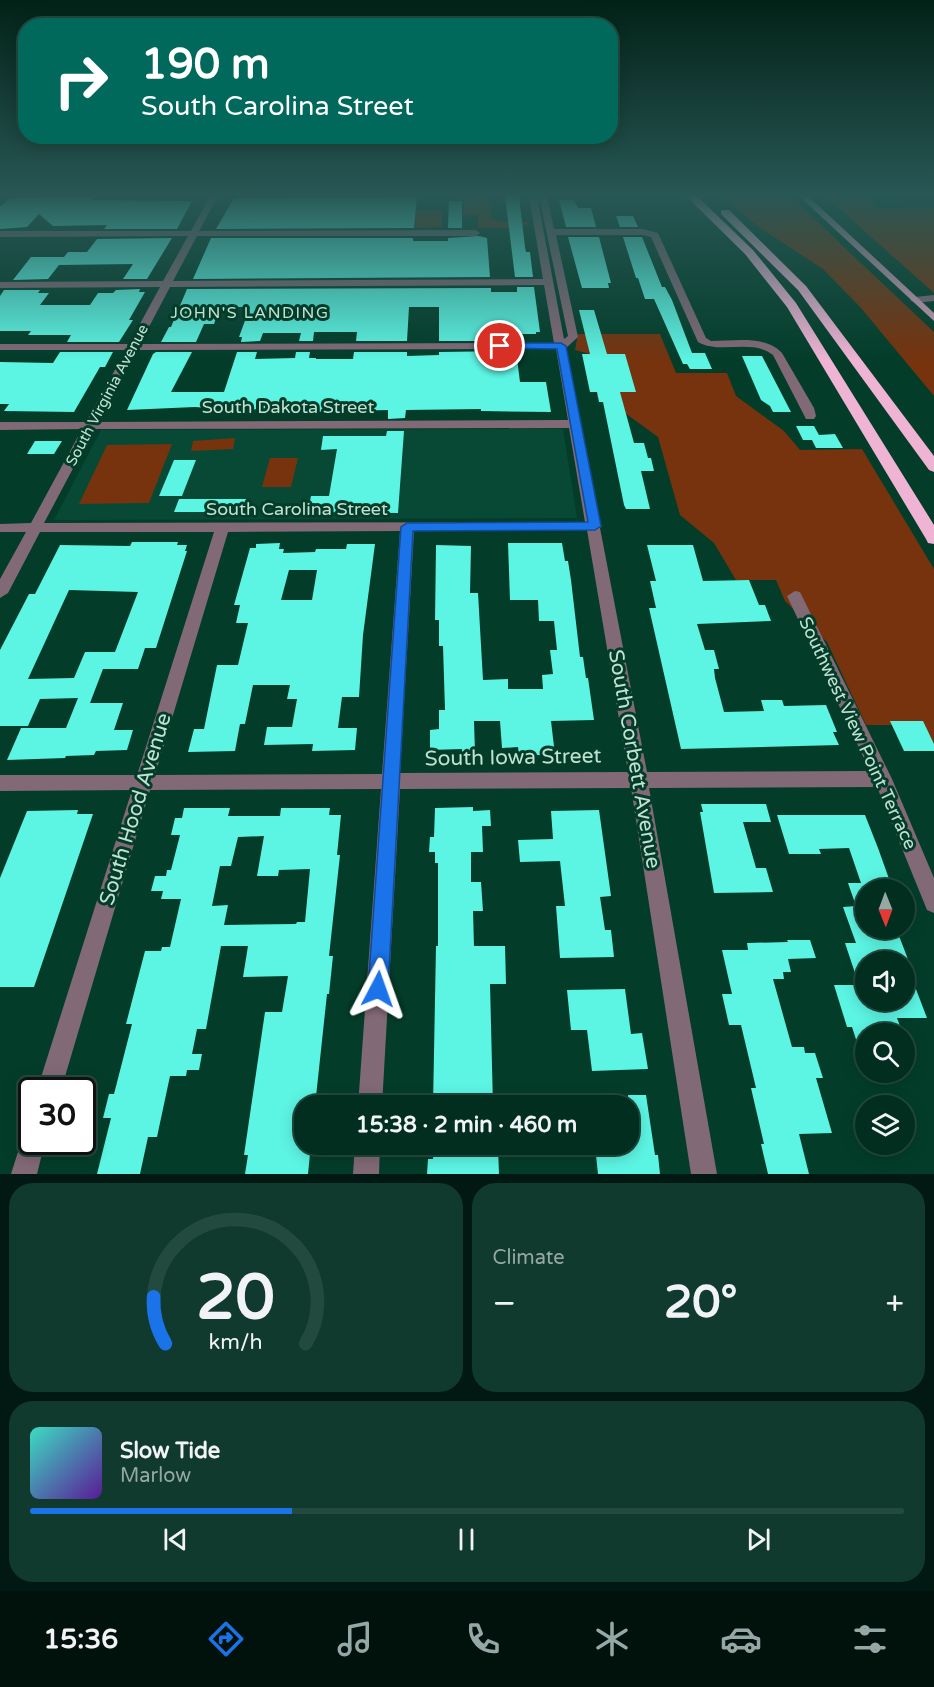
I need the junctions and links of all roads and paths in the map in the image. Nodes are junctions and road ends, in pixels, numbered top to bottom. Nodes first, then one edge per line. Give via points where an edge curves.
1 (185, 251) edge
2 (543, 251) edge
3 (555, 251) edge
4 (662, 251) edge
5 (747, 251) edge
6 (765, 251) edge
7 (861, 251) edge
8 (548, 282) junction
9 (166, 284) junction
10 (0, 285) edge
11 (911, 297) junction
12 (934, 298) edge
13 (934, 318) edge
14 (561, 346) junction
15 (0, 347) edge
16 (133, 347) junction
17 (810, 416) dead end
18 (575, 424) junction
19 (0, 426) edge
20 (90, 426) junction
21 (934, 467) edge
22 (595, 526) junction
23 (222, 527) junction
24 (407, 527) junction
25 (0, 528) edge
26 (36, 528) junction
27 (934, 539) edge
28 (0, 593) edge
29 (795, 596) dead end
30 (639, 779) junction
31 (883, 779) junction
32 (391, 781) junction
33 (0, 783) edge
34 (144, 783) junction
35 (934, 903) edge
36 (53, 1077) edge
37 (371, 1095) edge
38 (29, 1155) edge
39 (367, 1155) edge
40 (24, 1174) edge
41 (366, 1174) edge
42 (704, 1174) edge

1 - 9 street, South Virginia Avenue
2 - 8 street, South Corbett Avenue
3 - 14 street via 573,338
4 - 17 street via 705,343 770,346
5 - 27 highway via 792,306
6 - 21 highway via 789,274
7 - 11 main road
8 - 9 street
8 - 14 street, South Corbett Avenue
9 - 10 street
9 - 16 street, South Virginia Avenue
11 - 12 street
11 - 13 main road
14 - 16 street
14 - 18 street, South Corbett Avenue
15 - 16 street
16 - 20 street, South Virginia Avenue
18 - 20 street, South Dakota Street
18 - 22 street, South Corbett Avenue
19 - 20 street, South Dakota Street
20 - 26 street, South Virginia Avenue
22 - 24 street, South Carolina Street
22 - 30 street, South Corbett Avenue
23 - 24 street, South Carolina Street
23 - 26 street, South Carolina Street
23 - 34 street, South Hood Avenue
24 - 32 street
25 - 26 street, South Carolina Street
26 - 28 street, South Virginia Avenue
29 - 31 street, Southwest View Point Terrace
30 - 31 street, South Iowa Street
30 - 32 street, South Iowa Street
30 - 42 street, South Corbett Avenue
31 - 35 street, Southwest View Point Terrace
32 - 34 street, South Iowa Street
32 - 37 street
33 - 34 street, South Iowa Street
34 - 36 street, South Hood Avenue
38 - 40 street
39 - 41 street

